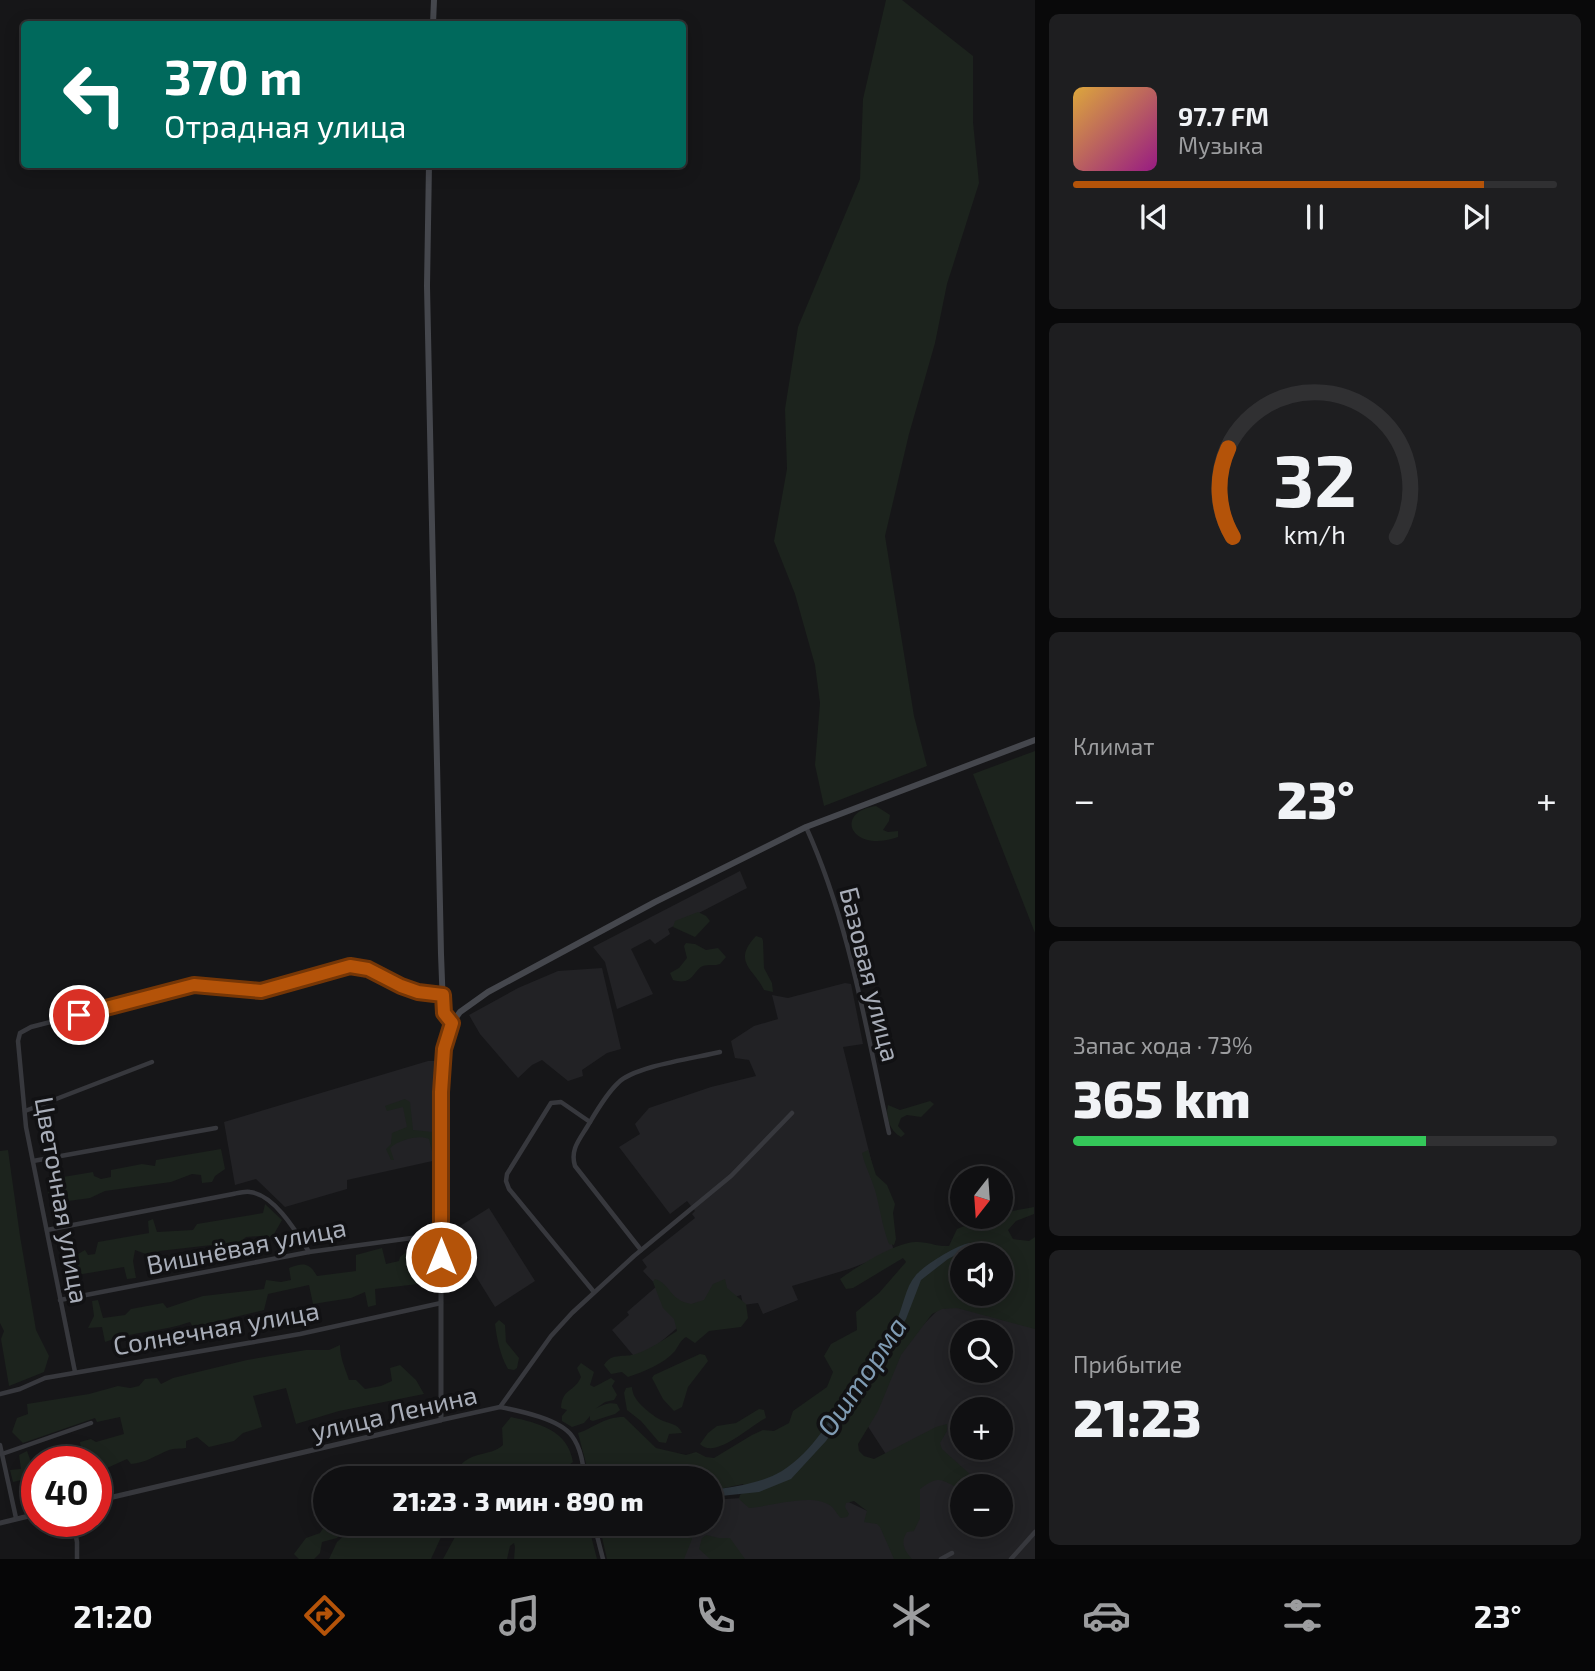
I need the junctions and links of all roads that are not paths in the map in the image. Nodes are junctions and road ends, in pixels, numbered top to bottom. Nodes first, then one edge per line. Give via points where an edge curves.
1 (434, 0) edge
2 (433, 21) edge
3 (429, 168) edge
4 (1035, 740) edge
5 (806, 827) junction
6 (443, 995) junction
7 (452, 1023) junction
8 (720, 1052) dead end
9 (152, 1062) dead end
10 (25, 1111) junction
11 (792, 1113) dead end
12 (590, 1122) junction
13 (216, 1128) dead end
14 (889, 1133) dead end
15 (33, 1161) junction
16 (47, 1230) junction
17 (441, 1234) junction
18 (641, 1250) junction
19 (309, 1252) junction
20 (594, 1292) junction
21 (60, 1300) junction
22 (441, 1303) junction
23 (75, 1372) junction
24 (0, 1394) edge
25 (500, 1407) junction
26 (441, 1420) junction
27 (91, 1423) dead end
28 (0, 1445) edge
29 (2, 1454) junction
30 (583, 1466) edge
31 (112, 1497) edge
32 (21, 1517) edge
33 (16, 1518) junction
34 (0, 1523) edge
35 (1035, 1532) edge
36 (597, 1536) edge
37 (77, 1537) edge
38 (952, 1553) dead end
39 (77, 1559) edge
40 (603, 1559) edge
41 (941, 1559) edge
42 (1011, 1559) edge

1 - 2 main road
3 - 6 main road via 427,286
4 - 5 main road
5 - 7 main road via 488,992
5 - 14 street, Базовая улица via 844,926
6 - 7 main road via 444,1013
6 - 10 street, Цветочная улица via 418,992 368,969 350,966 261,991 194,985 31,1027 20,1033 18,1041
7 - 17 street via 444,1049 441,1092
8 - 12 street via 630,1074 616,1084
9 - 10 street
10 - 15 street, Цветочная улица
11 - 18 street, улица Ленина via 730,1176
12 - 18 street via 573,1150 575,1166
12 - 20 street via 561,1102 551,1103 506,1181
13 - 15 street
15 - 16 street, Цветочная улица
16 - 19 street via 251,1192 282,1213
16 - 21 street, Цветочная улица
17 - 19 street, Вишнёвая улица
17 - 22 street
18 - 20 street, улица Ленина
19 - 21 street, Вишнёвая улица
20 - 25 street, улица Ленина via 551,1336
21 - 23 street, Цветочная улица
22 - 23 street, Солнечная улица via 300,1334
22 - 26 street
23 - 24 street, Солнечная улица
25 - 26 street, улица Ленина
25 - 30 street via 564,1427 573,1436
26 - 31 street, улица Ленина
27 - 29 street
28 - 29 street
29 - 33 street
32 - 33 street
33 - 34 street
35 - 42 street
36 - 40 street
37 - 39 street
38 - 41 street

